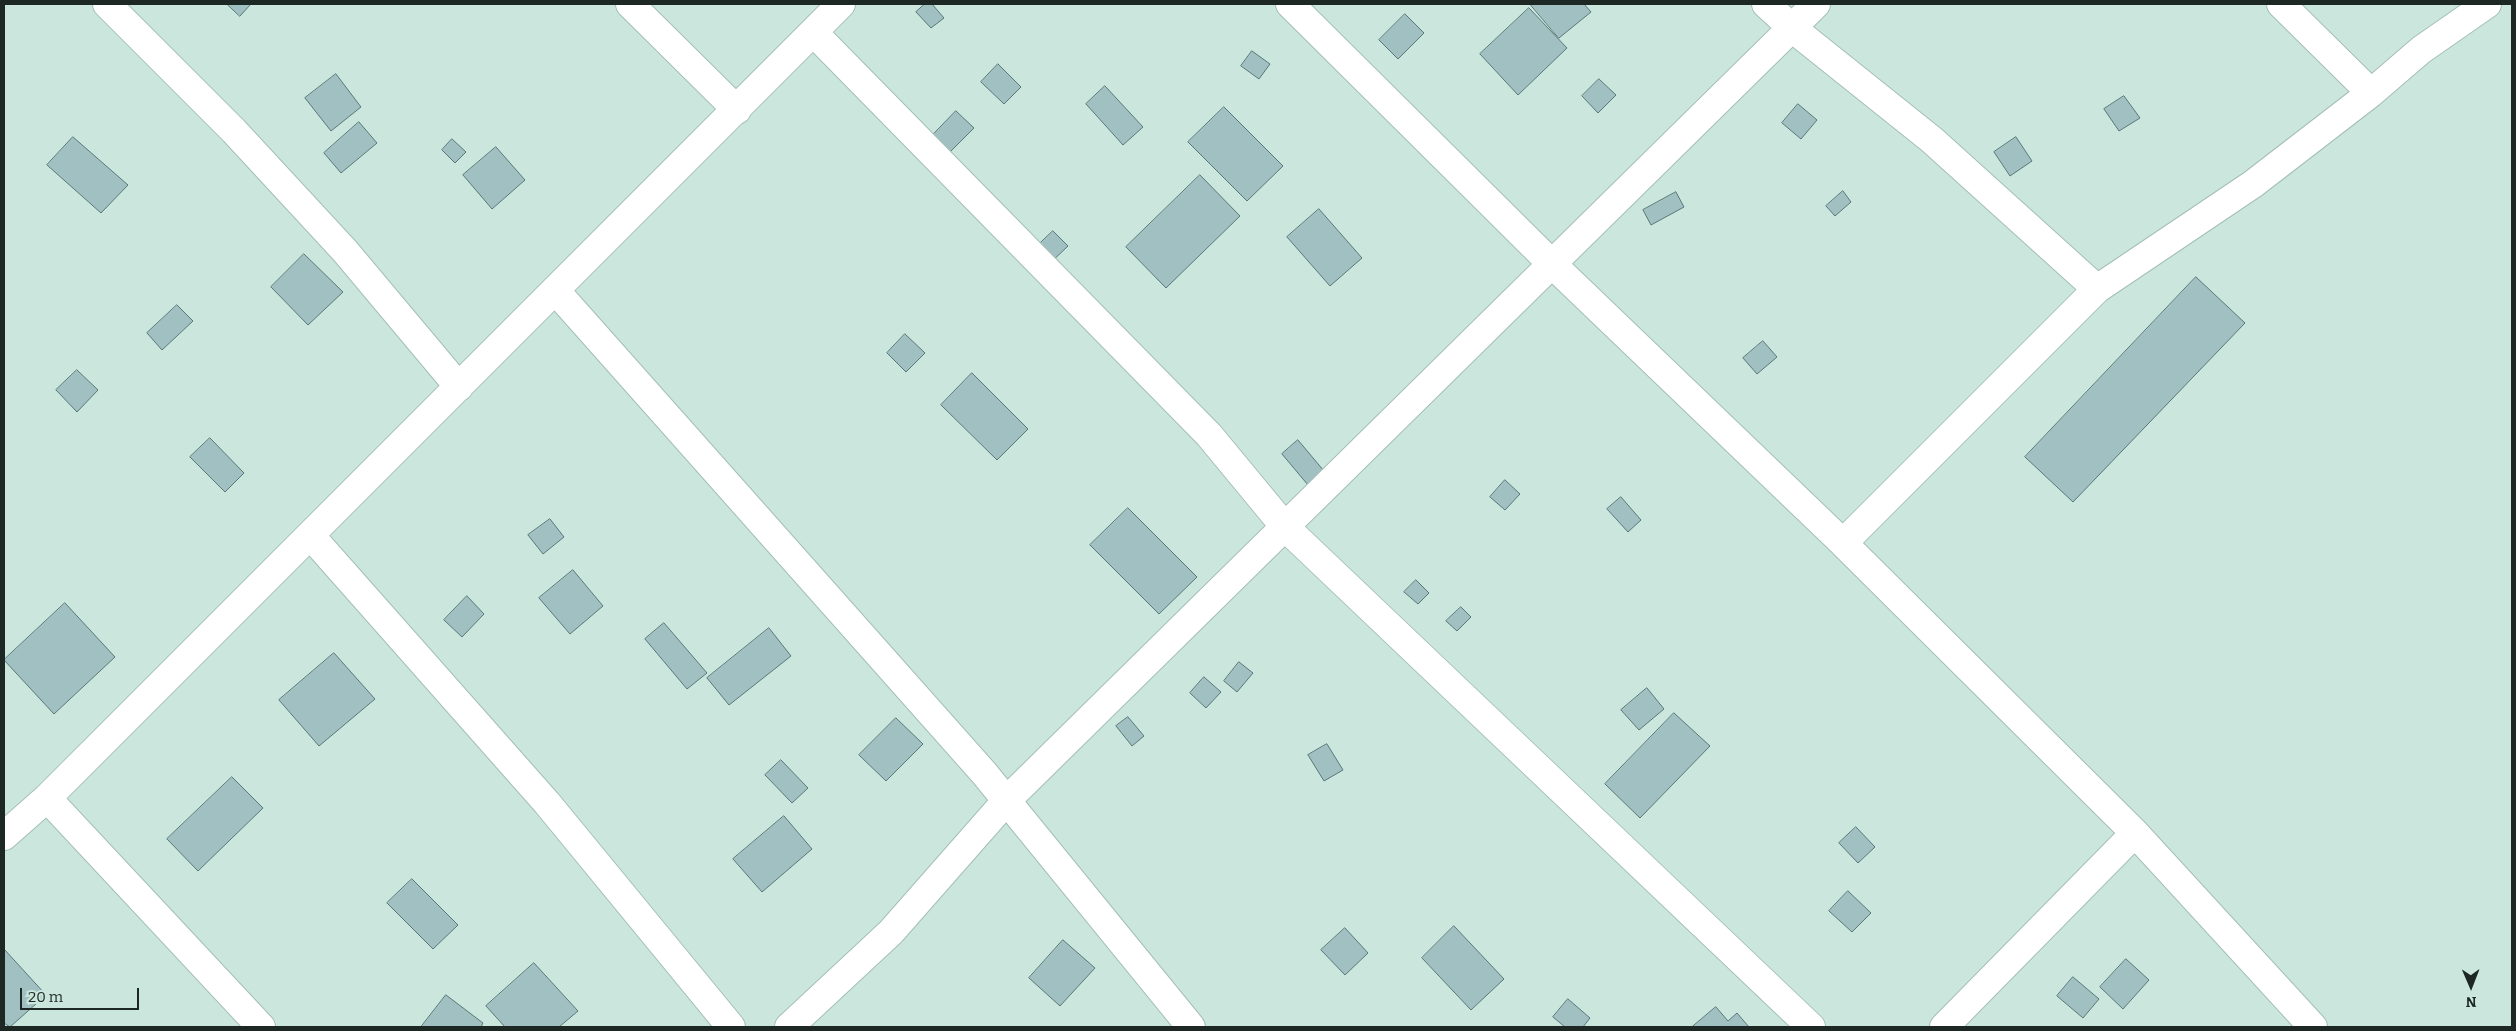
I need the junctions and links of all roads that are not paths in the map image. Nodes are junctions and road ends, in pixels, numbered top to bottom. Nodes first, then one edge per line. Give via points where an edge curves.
1 (107, 4) edge
2 (630, 4) edge
3 (841, 4) edge
4 (1290, 4) edge
5 (1766, 4) edge
6 (1816, 4) edge
7 (2281, 4) edge
8 (2487, 4) edge
9 (1792, 28) junction
10 (813, 32) junction
11 (2371, 94) junction
12 (737, 110) junction
13 (1552, 264) junction
14 (2097, 289) junction
15 (555, 290) junction
16 (459, 387) junction
17 (1285, 527) junction
18 (310, 535) junction
19 (1843, 543) junction
20 (47, 798) junction
21 (1007, 800) junction
22 (2135, 833) junction
23 (4, 836) edge
24 (261, 1027) edge
25 (731, 1027) edge
26 (789, 1027) edge
27 (1192, 1027) edge
28 (1811, 1027) edge
29 (1944, 1027) edge
30 (2313, 1027) edge

1 - 16 street via 234,131 345,250
2 - 12 street
3 - 10 street
4 - 13 street
5 - 9 street
6 - 9 street
7 - 11 street
8 - 11 street via 2421,50
9 - 13 street
9 - 14 street via 1932,140
10 - 12 street
10 - 17 street via 1210,435
11 - 14 street via 2253,184
12 - 15 street
13 - 17 street
13 - 19 street
14 - 19 street
15 - 16 street
15 - 21 street
16 - 18 street
17 - 21 street
17 - 28 street
18 - 20 street
18 - 25 street via 547,803
19 - 22 street
20 - 23 street
20 - 24 street
21 - 26 street via 891,932
21 - 27 street
22 - 29 street
22 - 30 street

